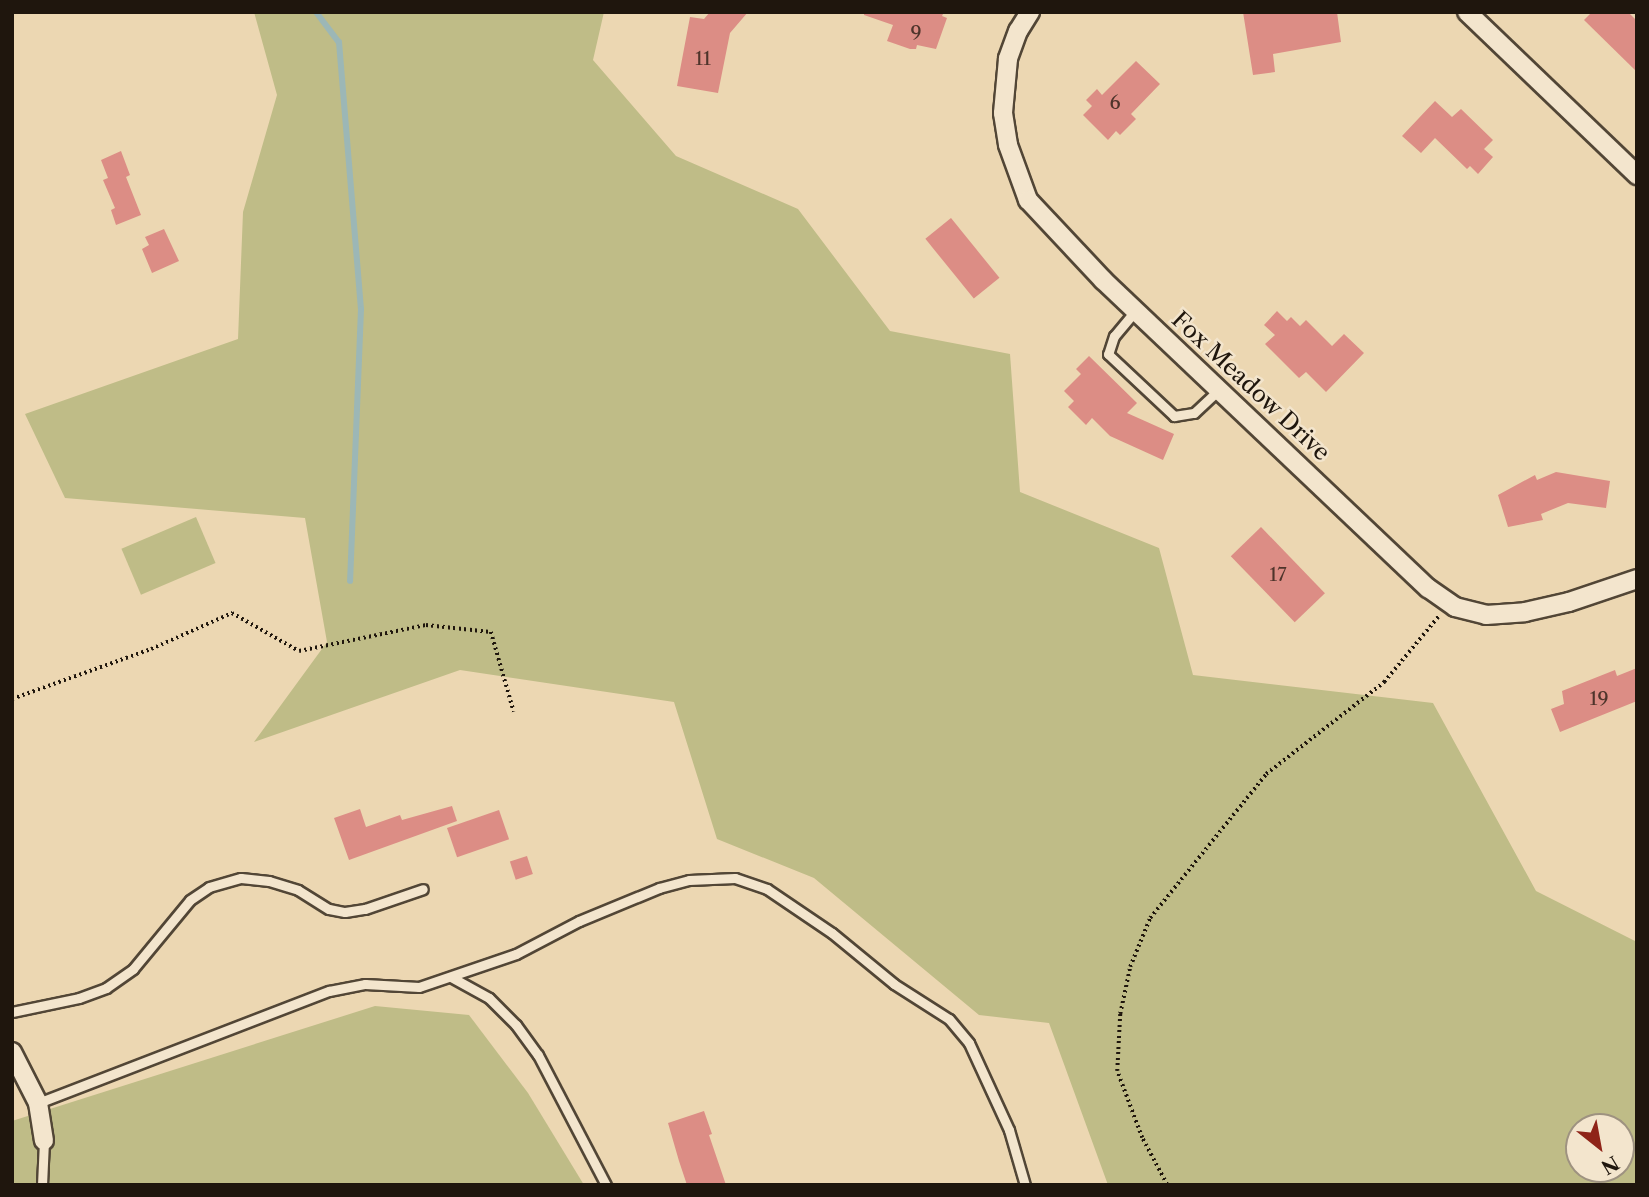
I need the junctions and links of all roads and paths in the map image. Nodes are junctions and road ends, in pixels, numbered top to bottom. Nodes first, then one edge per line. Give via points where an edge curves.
1 (1030, 12) edge
2 (1467, 12) edge
3 (1636, 173) edge
4 (1136, 310) junction
5 (1219, 390) junction
6 (1637, 579) edge
7 (1449, 603) junction
8 (12, 699) edge
9 (514, 712) dead end
10 (423, 889) dead end
11 (451, 977) junction
12 (12, 1012) edge
13 (12, 1052) edge
14 (37, 1103) junction
15 (44, 1141) joint
16 (43, 1185) edge
17 (606, 1185) edge
18 (1025, 1185) edge
19 (1167, 1185) edge

1 - 4 street, Fox Meadow Drive via 1018,31 1003,85 1008,145 1019,176 1028,200
2 - 3 street
4 - 5 street, Fox Meadow Drive
4 - 5 lane via 1114,336 1108,354 1174,416 1194,413
5 - 7 street, Fox Meadow Drive
6 - 7 street, Fox Meadow Drive via 1525,612 1486,615
7 - 19 path via 1384,682 1266,774 1150,918 1130,967 1120,1014 1117,1071 1142,1138
8 - 9 path via 151,649 232,613 299,651 426,625 491,632
10 - 12 lane via 345,912 329,909 298,890 241,877 209,887 190,900 133,969 106,988
11 - 14 lane via 419,987 365,984 329,991
11 - 17 lane via 489,998 516,1025 544,1066
11 - 18 lane via 516,954 579,921 669,885 735,878 767,889 949,1019 975,1055 1009,1130
13 - 14 street
14 - 15 street
15 - 16 lane

